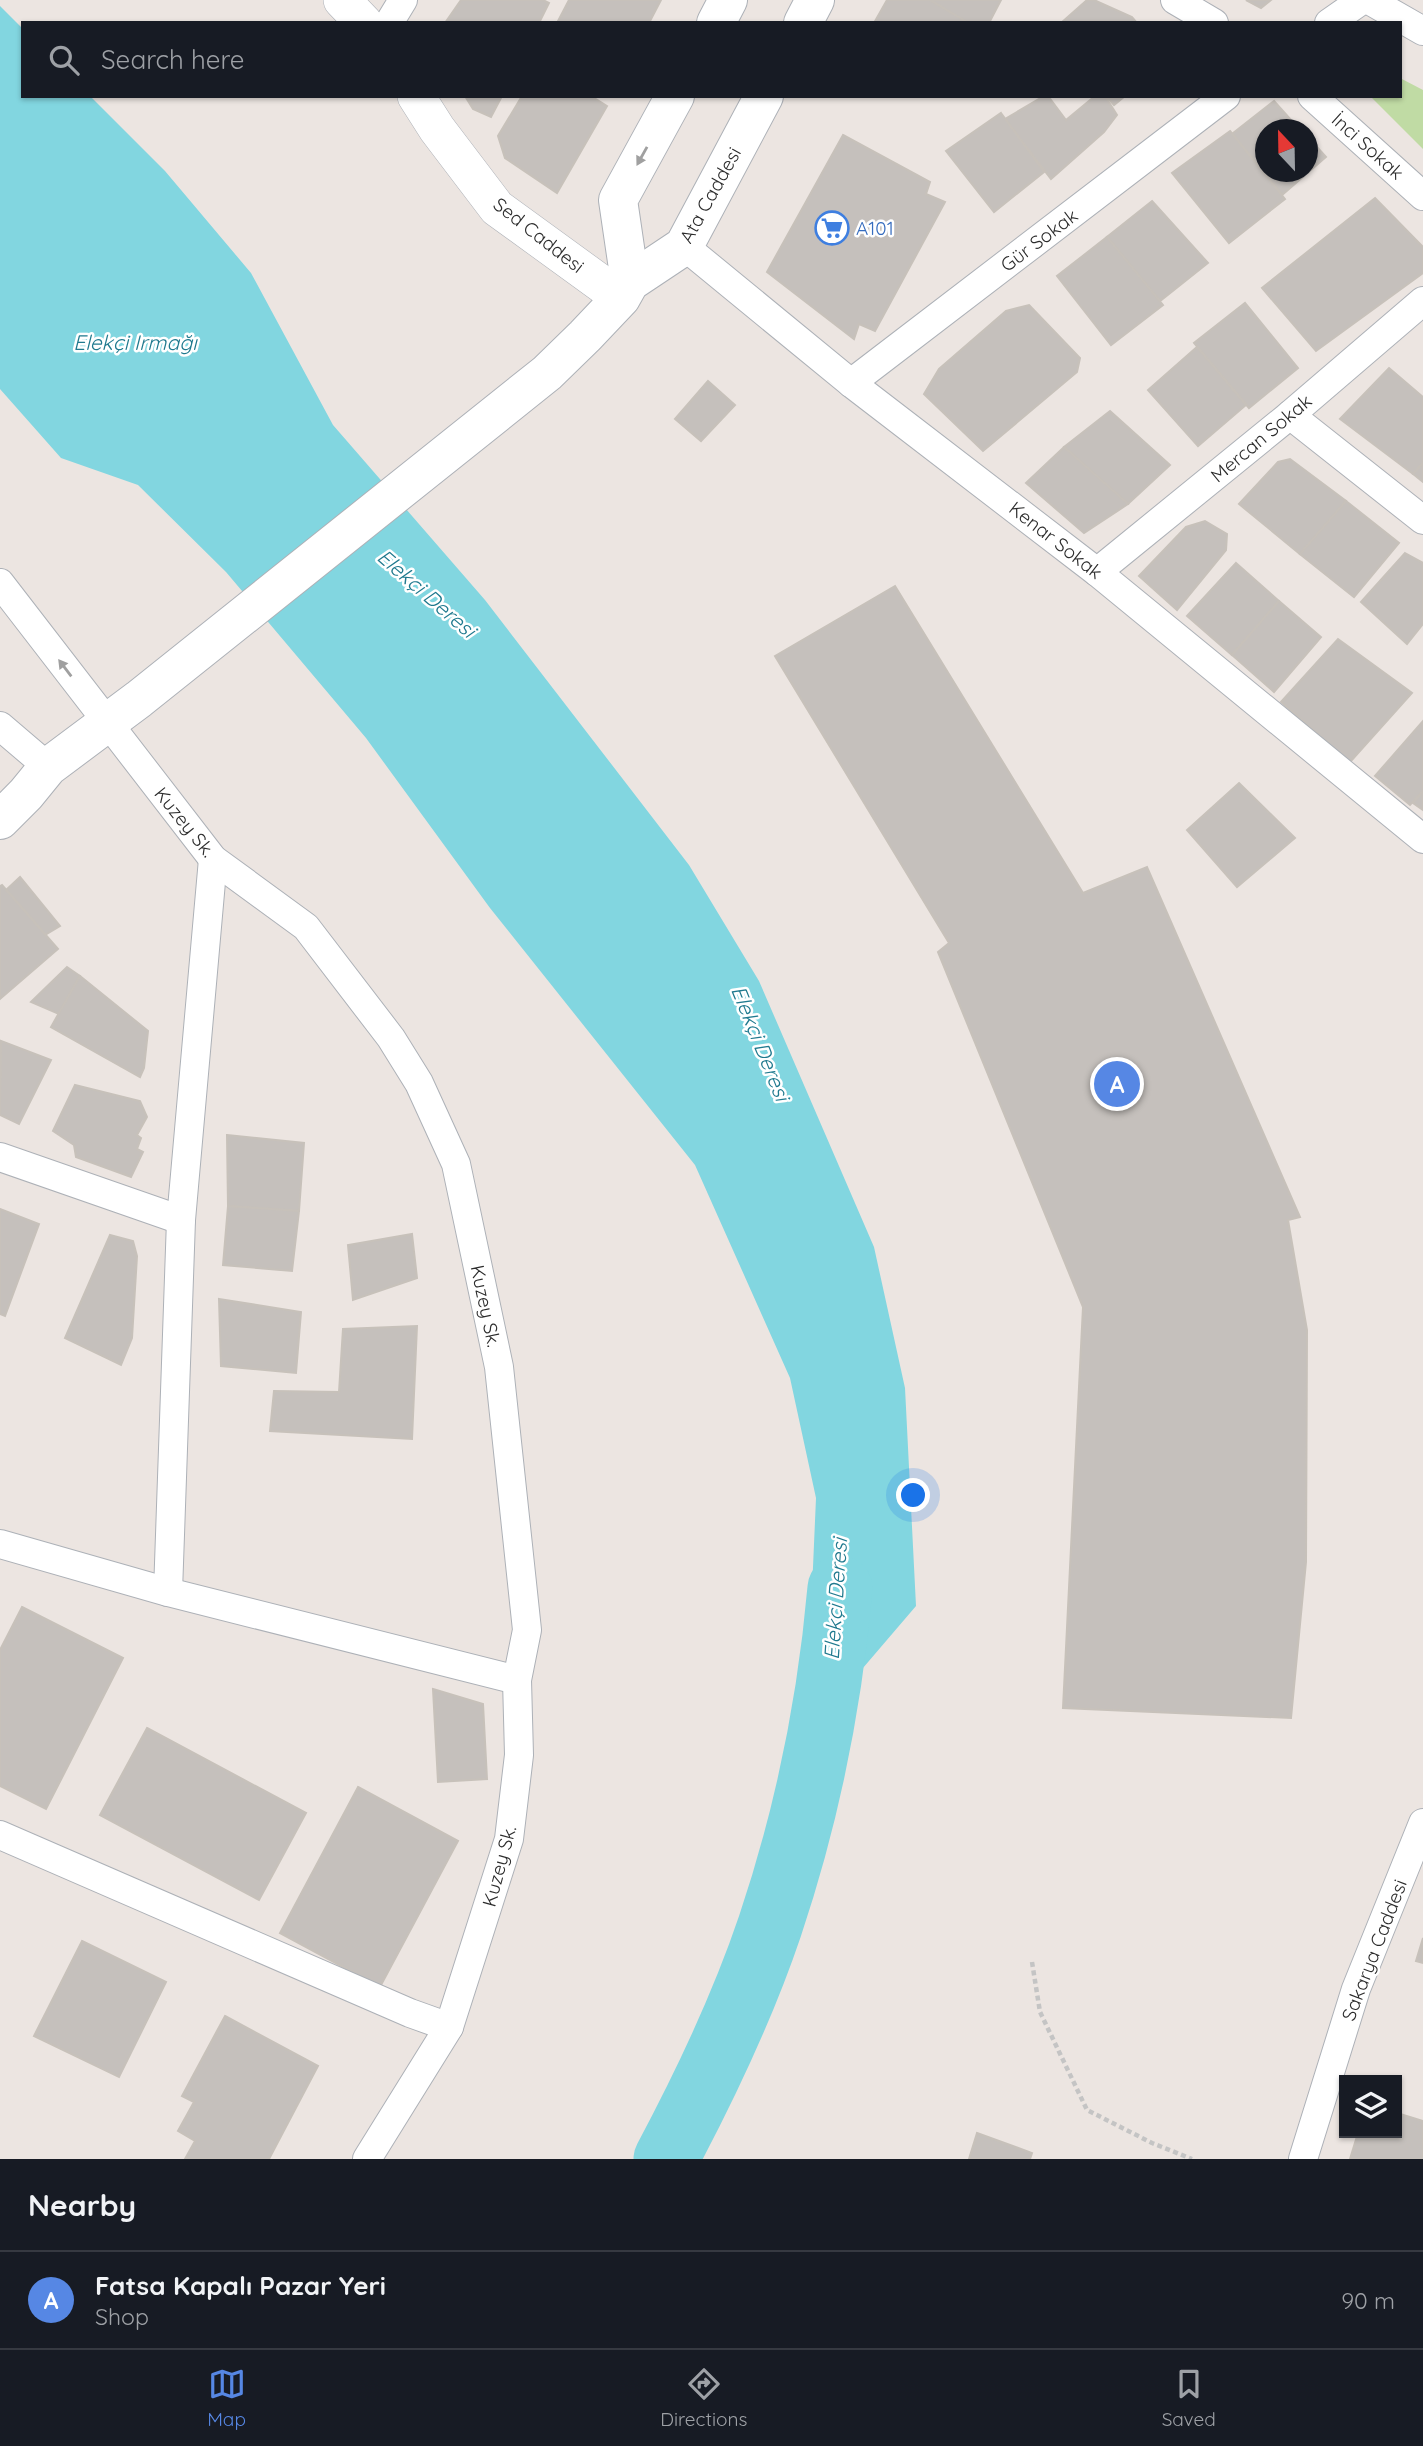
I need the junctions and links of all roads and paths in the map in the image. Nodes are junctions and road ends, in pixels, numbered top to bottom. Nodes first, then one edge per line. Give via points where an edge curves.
1 (342, 0) edge
2 (403, 0) edge
3 (728, 0) edge
4 (815, 0) edge
5 (1175, 0) edge
6 (1363, 0) edge
7 (1369, 0) edge
8 (362, 21) edge
9 (390, 21) edge
10 (717, 21) edge
11 (804, 21) edge
12 (1211, 21) edge
13 (1331, 21) edge
14 (1423, 31) edge
15 (417, 98) edge
16 (674, 98) edge
17 (763, 98) edge
18 (1223, 98) edge
19 (1314, 98) edge
20 (1423, 197) edge
21 (684, 246) junction
22 (625, 290) junction
23 (1423, 301) edge
24 (851, 383) junction
25 (1290, 415) junction
26 (1423, 520) edge
27 (1097, 572) junction
28 (0, 583) edge
29 (107, 722) junction
30 (0, 726) edge
31 (48, 767) junction
32 (0, 785) edge
33 (0, 820) edge
34 (1423, 839) edge
35 (213, 859) junction
36 (0, 1157) edge
37 (181, 1220) junction
38 (1, 1547) edge
39 (168, 1592) junction
40 (517, 1680) junction
41 (1423, 1823) edge
42 (0, 1835) edge
43 (1032, 1962) dead end
44 (449, 2027) junction
45 (367, 2159) edge
46 (1192, 2159) edge
47 (1303, 2159) edge

1 - 8 street
2 - 9 street
3 - 10 main road
4 - 11 main road
5 - 12 street
6 - 13 street
7 - 14 street
15 - 22 street, Sed Caddesi via 497,208
16 -> 22 main road via 618,200
17 - 21 main road, Ata Caddesi
18 - 24 street, Gür Sokak
19 - 20 street, İnci Sokak
21 - 22 main road, Ata Caddesi
21 - 24 street, Kenar Sokak
22 - 29 main road, Ata Caddesi via 547,373
23 - 25 street, Mercan Sokak
24 - 27 street, Kenar Sokak
25 - 26 street
25 - 27 street, Mercan Sokak
27 - 34 street, Kenar Sokak
29 -> 28 street, Kuzey Sk.
29 - 31 main road, Ata Caddesi
29 - 35 street, Kuzey Sk.
30 - 31 street
31 - 32 main road
31 - 33 main road
35 - 37 street
35 - 40 street, Kuzey Sk. via 306,927 391,1038 419,1083 456,1164 499,1367 527,1630
36 - 37 street
37 - 39 street
38 - 39 street
39 - 40 street
40 - 44 street, Kuzey Sk. via 519,1755 509,1839
41 - 47 street, Sakarya Caddesi via 1356,1989
42 - 44 street
43 - 46 path via 1040,2012 1087,2110
44 - 45 street, Kuzey Sk.

